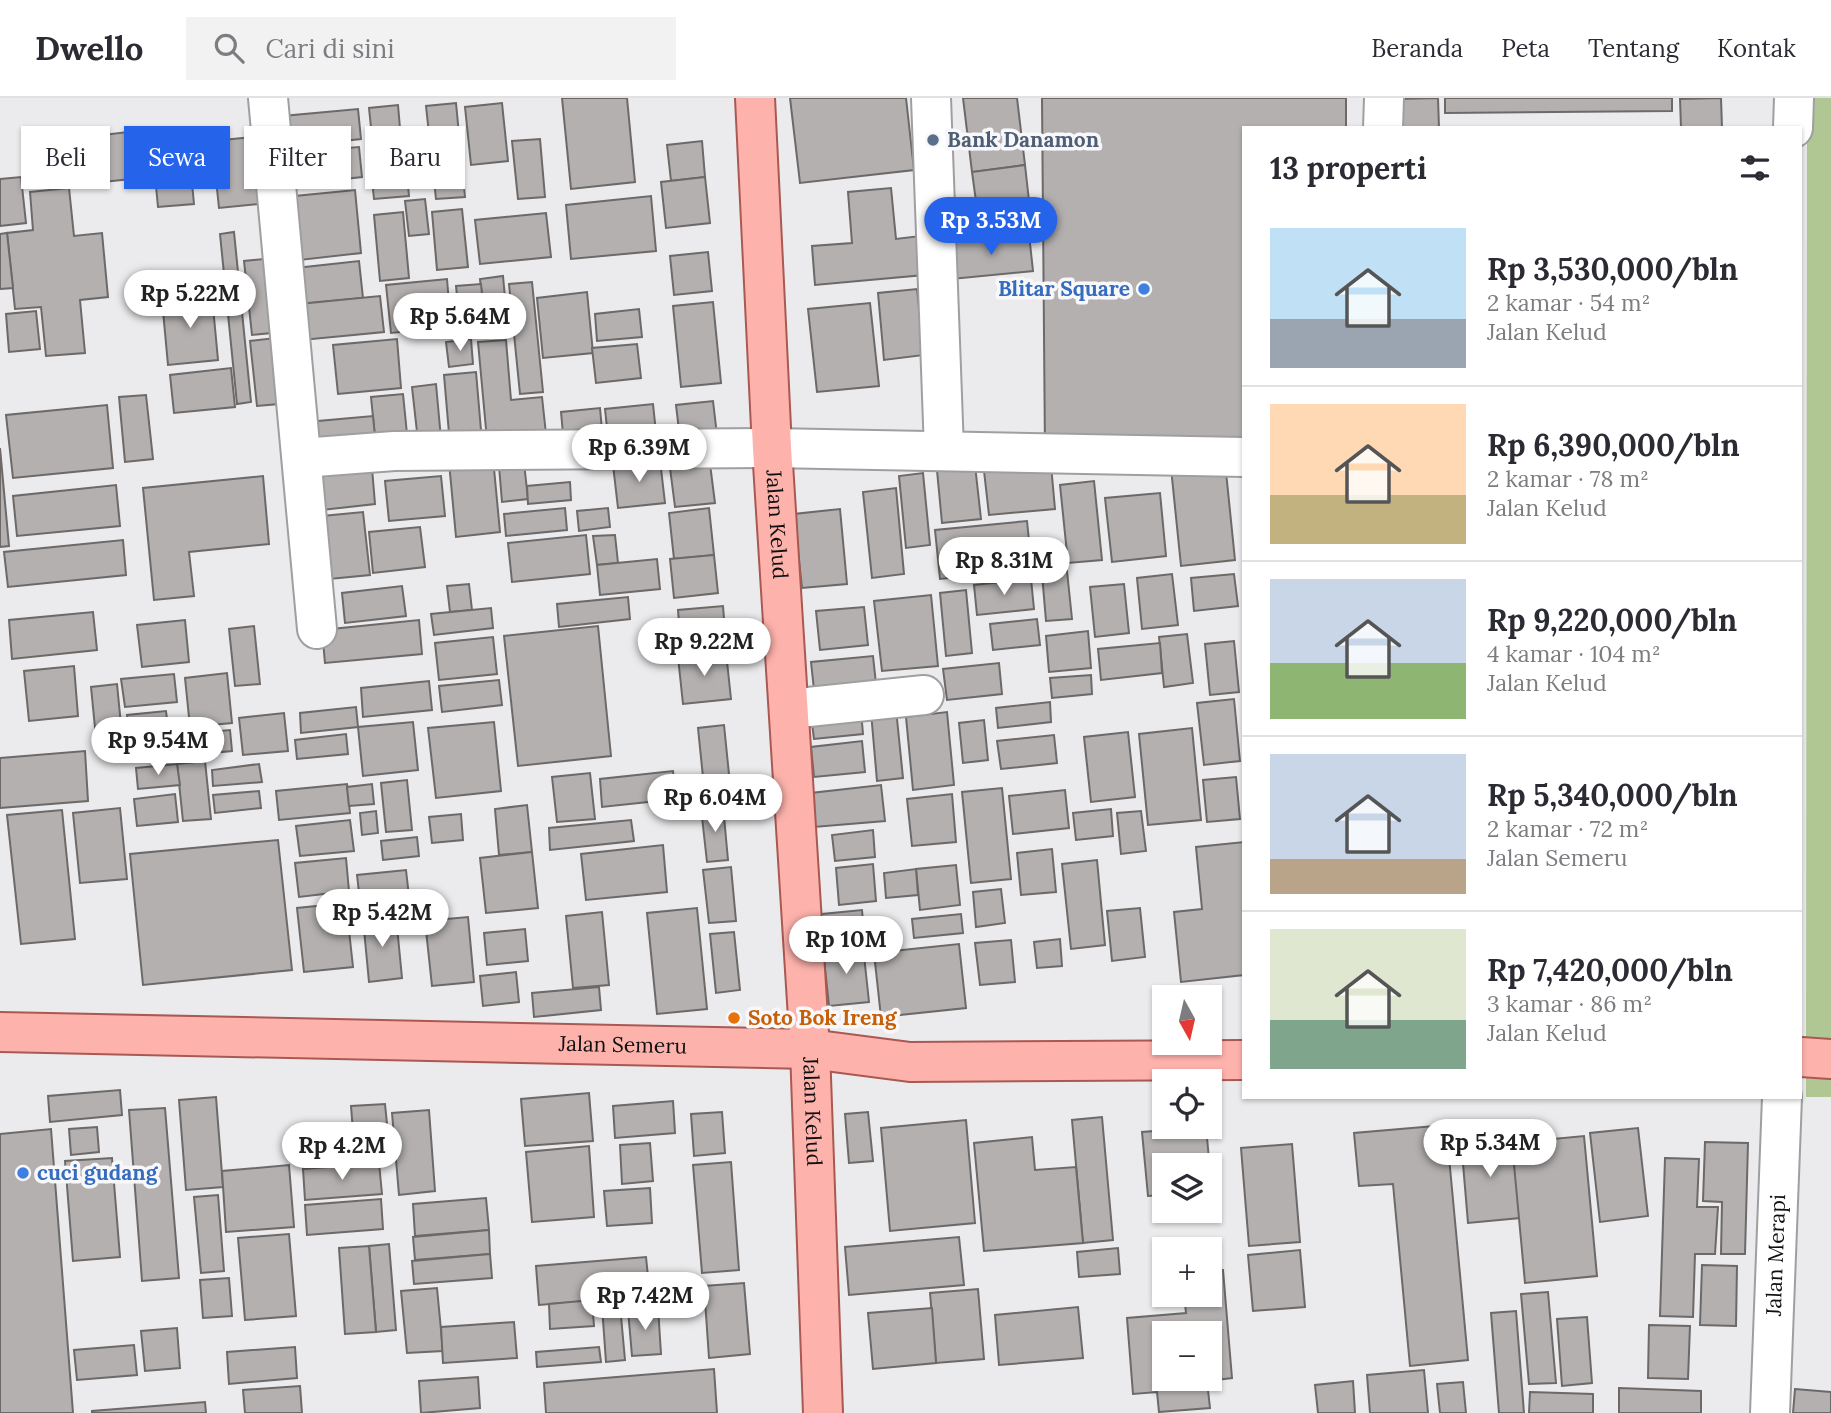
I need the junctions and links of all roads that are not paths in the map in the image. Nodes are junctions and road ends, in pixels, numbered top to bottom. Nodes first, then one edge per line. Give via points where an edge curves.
1 (268, 98) edge
2 (755, 98) edge
3 (931, 98) edge
4 (1384, 98) edge
5 (1794, 98) edge
6 (1383, 126) edge
7 (1793, 126) edge
8 (772, 448) junction
9 (944, 450) junction
10 (1242, 457) edge
11 (302, 458) junction
12 (317, 629) dead end
13 (924, 695) dead end
14 (789, 709) junction
15 (0, 1032) edge
16 (810, 1049) junction
17 (1802, 1057) edge
18 (1831, 1059) edge
19 (1242, 1060) edge
20 (1782, 1099) edge
21 (823, 1413) edge
22 (1770, 1413) edge

1 - 11 street
2 - 8 main road, Jalan Kelud
3 - 9 street
4 - 6 street
5 - 7 street
8 - 9 street
8 - 11 street via 394,451
8 - 14 main road, Jalan Kelud
9 - 10 street
11 - 12 street
13 - 14 street
14 - 16 main road, Jalan Kelud
15 - 16 main road, Jalan Semeru
16 - 19 main road, Jalan Semeru via 910,1062
16 - 21 main road, Jalan Kelud
17 - 18 main road
20 - 22 street, Jalan Merapi

